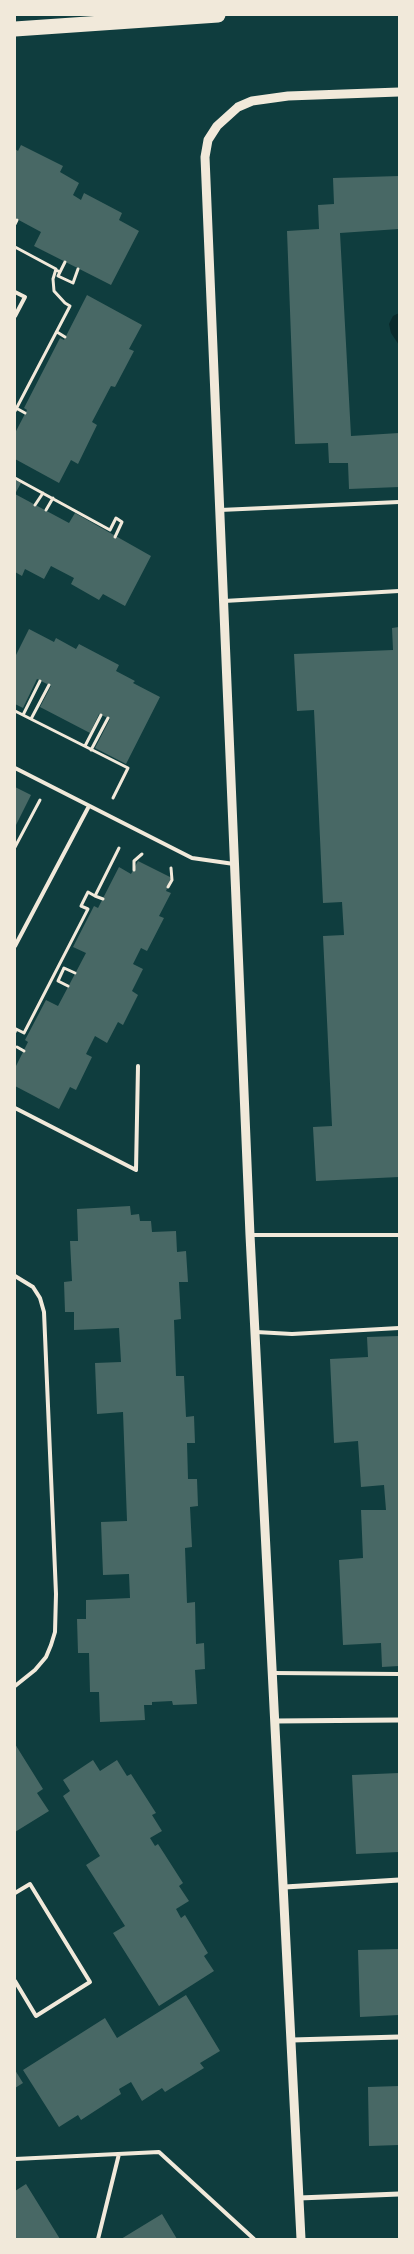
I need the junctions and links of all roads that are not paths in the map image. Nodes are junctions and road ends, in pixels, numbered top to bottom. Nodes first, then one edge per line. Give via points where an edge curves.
1 (218, 15) edge
2 (15, 29) edge
3 (399, 92) edge
4 (15, 292) edge
5 (15, 316) edge
6 (399, 502) edge
7 (220, 510) junction
8 (399, 592) edge
9 (224, 600) junction
10 (15, 768) edge
11 (89, 806) junction
12 (234, 864) junction
13 (15, 946) edge
14 (138, 1066) dead end
15 (15, 1108) edge
16 (250, 1235) junction
17 (399, 1235) edge
18 (15, 1276) edge
19 (399, 1328) edge
20 (256, 1332) junction
21 (274, 1674) junction
22 (399, 1674) edge
23 (15, 1686) edge
24 (399, 1720) edge
25 (276, 1721) junction
26 (399, 1880) edge
27 (284, 1888) junction
28 (15, 1893) edge
29 (15, 1981) edge
30 (399, 2036) edge
31 (292, 2040) junction
32 (119, 2154) junction
33 (15, 2159) edge
34 (399, 2194) edge
35 (299, 2198) junction
36 (98, 2239) edge
37 (254, 2239) edge
38 (301, 2239) edge

1 - 2 highway
3 - 7 street via 252,101 227,115 208,140 205,157
4 - 5 lane via 25,297
6 - 7 lane
7 - 9 street
8 - 9 lane
9 - 12 street
10 - 11 lane
11 - 12 lane via 192,858
11 - 13 lane
12 - 16 street
14 - 15 lane via 136,1170
16 - 17 lane
16 - 20 street
18 - 23 lane via 32,1287 44,1312 56,1594 52,1645 35,1670
19 - 20 lane via 292,1334
20 - 21 street
21 - 22 lane
21 - 25 street
24 - 25 street
25 - 27 street
26 - 27 street
27 - 31 street
28 - 29 lane via 30,1884 90,1982 36,2016
30 - 31 street
31 - 35 street
32 - 33 lane
32 - 36 lane
32 - 37 lane via 159,2152
34 - 35 street
35 - 38 street

